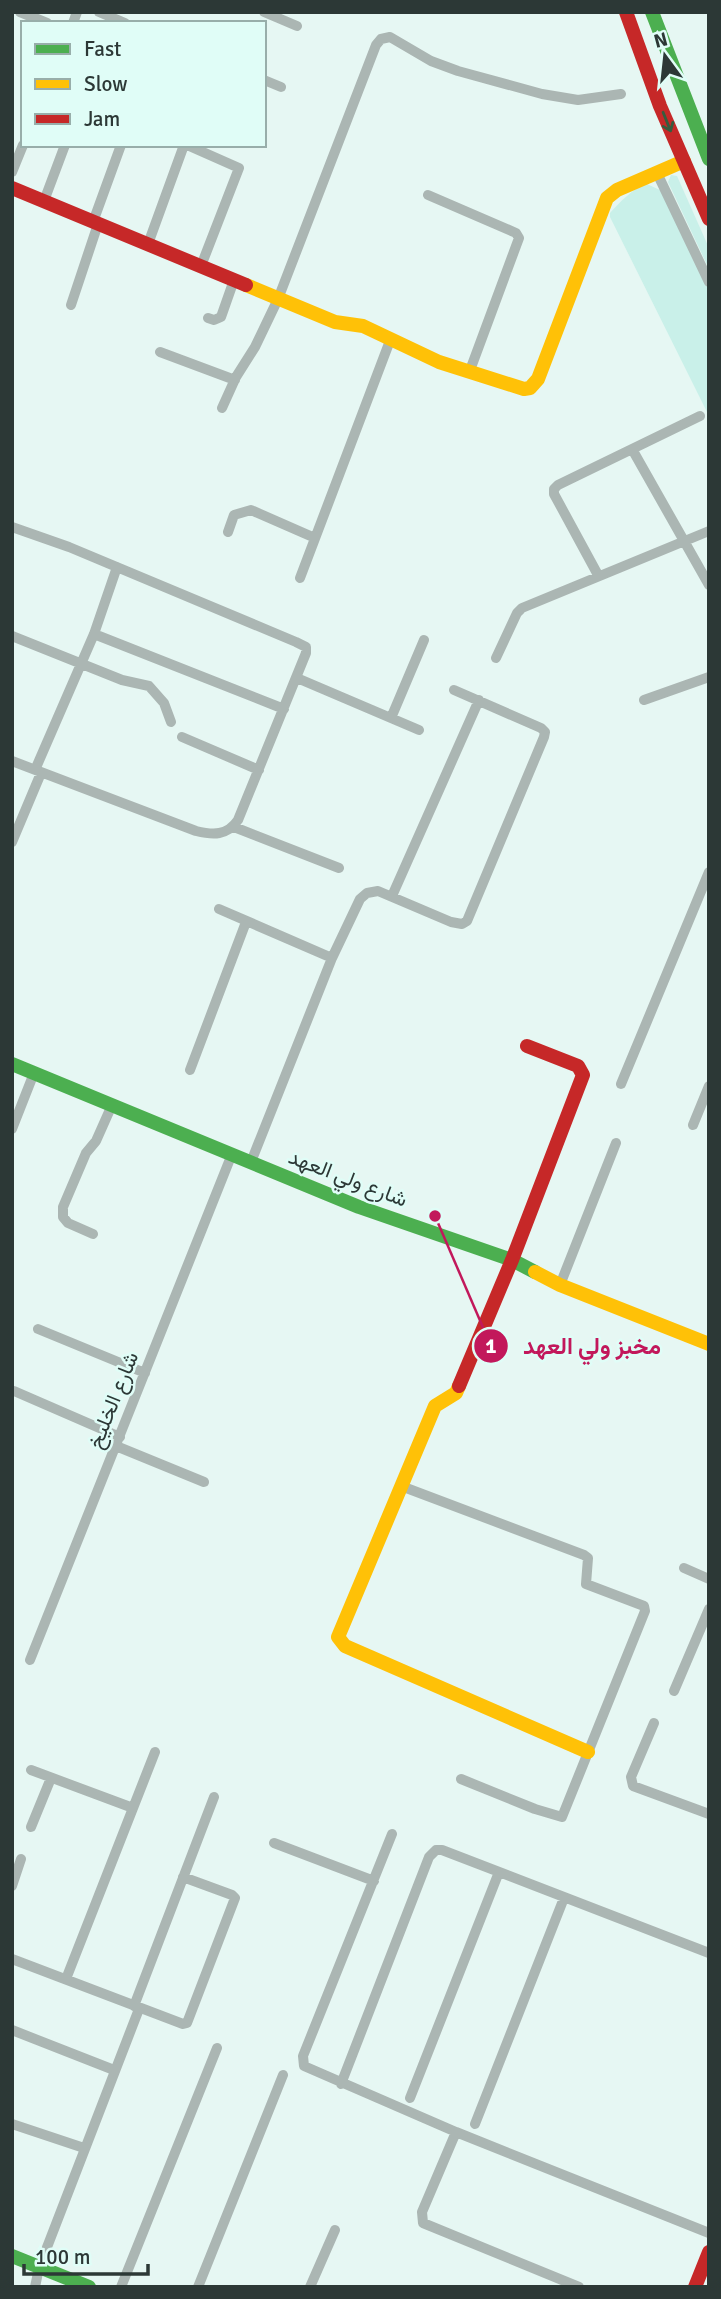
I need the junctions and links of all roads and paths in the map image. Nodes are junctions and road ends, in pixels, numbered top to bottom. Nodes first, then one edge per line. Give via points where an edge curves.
1 (20, 12) edge
2 (99, 12) edge
3 (264, 12) edge
4 (626, 12) edge
5 (652, 12) edge
6 (42, 21) edge
7 (120, 21) edge
8 (297, 26) dead end
9 (266, 81) edge
10 (281, 87) dead end
11 (621, 94) dead end
12 (64, 147) edge
13 (120, 147) edge
14 (184, 147) edge
15 (190, 147) edge
16 (19, 148) edge
17 (709, 159) edge
18 (684, 161) junction
19 (12, 172) edge
20 (657, 173) junction
21 (12, 188) edge
22 (428, 195) dead end
23 (44, 201) junction
24 (709, 219) edge
25 (95, 223) junction
26 (148, 244) junction
27 (201, 265) junction
28 (234, 280) junction
29 (709, 282) edge
30 (278, 299) junction
31 (71, 305) dead end
32 (208, 318) dead end
33 (391, 338) junction
34 (160, 352) dead end
35 (469, 373) junction
36 (235, 380) junction
37 (222, 408) dead end
38 (700, 416) dead end
39 (632, 449) junction
40 (12, 527) edge
41 (709, 531) edge
42 (228, 532) dead end
43 (315, 538) junction
44 (683, 541) junction
45 (117, 567) junction
46 (598, 575) junction
47 (300, 578) dead end
48 (709, 585) edge
49 (94, 634) junction
50 (12, 636) edge
51 (424, 640) dead end
52 (496, 658) dead end
53 (81, 664) junction
54 (709, 677) edge
55 (297, 678) junction
56 (453, 690) dead end
57 (479, 700) junction
58 (644, 701) dead end
59 (284, 709) junction
60 (391, 718) junction
61 (171, 722) dead end
62 (419, 730) dead end
63 (182, 737) dead end
64 (12, 761) edge
65 (38, 771) junction
66 (259, 771) junction
67 (234, 827) junction
68 (12, 842) edge
69 (339, 868) dead end
70 (709, 872) edge
71 (392, 896) junction
72 (219, 909) dead end
73 (246, 922) junction
74 (332, 958) junction
75 (527, 1045) dead end
76 (12, 1064) edge
77 (190, 1070) dead end
78 (34, 1073) junction
79 (621, 1084) dead end
80 (709, 1086) edge
81 (112, 1105) junction
82 (693, 1125) dead end
83 (12, 1129) edge
84 (616, 1143) dead end
85 (232, 1154) junction
86 (251, 1162) junction
87 (93, 1234) dead end
88 (512, 1260) junction
89 (560, 1284) junction
90 (38, 1329) dead end
91 (709, 1344) edge
92 (145, 1373) junction
93 (14, 1391) edge
94 (118, 1441) junction
95 (204, 1482) dead end
96 (401, 1486) junction
97 (684, 1568) dead end
98 (709, 1579) edge
99 (709, 1609) edge
100 (30, 1660) dead end
101 (674, 1690) dead end
102 (654, 1723) dead end
103 (155, 1752) dead end
104 (587, 1752) junction
105 (30, 1770) dead end
106 (51, 1778) junction
107 (461, 1779) dead end
108 (214, 1797) dead end
109 (133, 1808) junction
110 (709, 1814) edge
111 (31, 1827) dead end
112 (393, 1834) dead end
113 (274, 1843) dead end
114 (21, 1859) dead end
115 (499, 1872) junction
116 (183, 1877) junction
117 (374, 1881) junction
118 (12, 1886) edge
119 (564, 1898) junction
120 (709, 1953) edge
121 (12, 1959) edge
122 (66, 1979) junction
123 (136, 2008) junction
124 (12, 2030) edge
125 (217, 2048) dead end
126 (114, 2070) junction
127 (283, 2075) dead end
128 (341, 2084) junction
129 (410, 2098) dead end
130 (12, 2124) edge
131 (475, 2124) dead end
132 (456, 2132) junction
133 (84, 2148) junction
134 (335, 2230) dead end
135 (709, 2234) edge
136 (709, 2252) edge
137 (12, 2256) edge
138 (35, 2266) junction
139 (12, 2267) edge
140 (35, 2287) edge
141 (89, 2287) edge
142 (121, 2287) edge
143 (198, 2287) edge
144 (310, 2287) edge
145 (579, 2287) edge
146 (695, 2287) edge

1 - 6 street
2 - 7 street
3 - 8 street
4 -> 18 main road
5 - 17 main road
9 - 10 street
11 - 30 street via 578,100 542,94 458,71 390,37 381,39
12 - 23 street
13 - 25 street
14 - 26 street
15 - 27 street via 239,168
16 - 19 street
18 - 20 main road
18 - 24 main road
20 - 29 street
20 - 35 main road via 607,198 534,385 524,389
21 - 23 main road
22 - 35 street via 519,237
23 - 25 main road
25 - 26 main road
25 - 31 street
26 - 27 main road
27 - 28 main road
28 - 30 main road
28 - 32 street via 221,317
30 - 33 main road
30 - 36 street
33 - 35 main road
33 - 43 street
34 - 36 street
36 - 37 street
38 - 39 street
39 - 44 street
39 - 46 street via 554,489
40 - 45 street
41 - 44 street
42 - 43 street via 234,515 251,510
43 - 47 street
44 - 46 street
44 - 48 street
45 - 49 street
45 - 55 street via 306,647
46 - 52 street via 519,610
49 - 53 street
49 - 59 street
50 - 53 street
51 - 60 street
53 - 61 street via 149,687 164,703
53 - 65 street
54 - 58 street
55 - 59 street
55 - 60 street
56 - 57 street
57 - 71 street
57 - 71 street via 545,732 467,921 451,922
59 - 66 street
60 - 62 street
63 - 66 street
64 - 65 street
65 - 67 street via 196,831 213,835
65 - 68 street
66 - 67 street
67 - 69 street
70 - 79 street
71 - 74 street via 378,891 360,899
72 - 73 street
73 - 74 street
73 - 77 street
74 - 86 street
75 - 88 main road via 578,1066 583,1075
76 - 78 main road, شارع ولي العهد
78 - 81 main road, شارع ولي العهد
78 - 83 street
80 - 82 street
81 - 85 main road, شارع ولي العهد
81 - 87 street via 63,1208 68,1223
84 - 89 street
85 - 86 main road, شارع ولي العهد
85 - 92 street, شارع الخليخ
86 - 88 main road, شارع ولي العهد via 359,1207
88 - 89 main road, شارع ولي العهد
88 - 96 main road via 456,1393 435,1406
89 - 91 main road, شارع ولي العهد
90 - 92 street
92 - 94 street, شارع الخليخ
93 - 94 street
94 - 95 street
94 - 100 street, شارع الخليخ
96 - 104 main road via 338,1637 340,1642
96 - 104 street via 584,1555 589,1564 586,1584 644,1606
97 - 98 street
99 - 101 street
102 - 110 street via 631,1777 633,1786
103 - 109 street
104 - 107 street via 562,1817
105 - 106 street
106 - 109 street
106 - 111 street
108 - 116 street
109 - 122 street
112 - 117 street
113 - 117 street
114 - 118 street
115 - 119 street
115 - 128 street via 442,1850 431,1854
115 - 129 street
116 - 123 street
116 - 123 street via 235,1898 187,2023
117 - 128 street via 303,2059 307,2070
119 - 120 street
119 - 131 street
121 - 122 street
122 - 123 street
123 - 126 street
124 - 126 street
125 - 142 street
126 - 133 street
127 - 143 street
128 - 132 street
130 - 133 street
132 - 135 street
132 - 145 street via 422,2212 423,2223
133 - 138 street
134 - 144 street
136 - 146 main road
137 - 138 main road
138 - 139 street
138 - 140 street
138 - 141 main road

